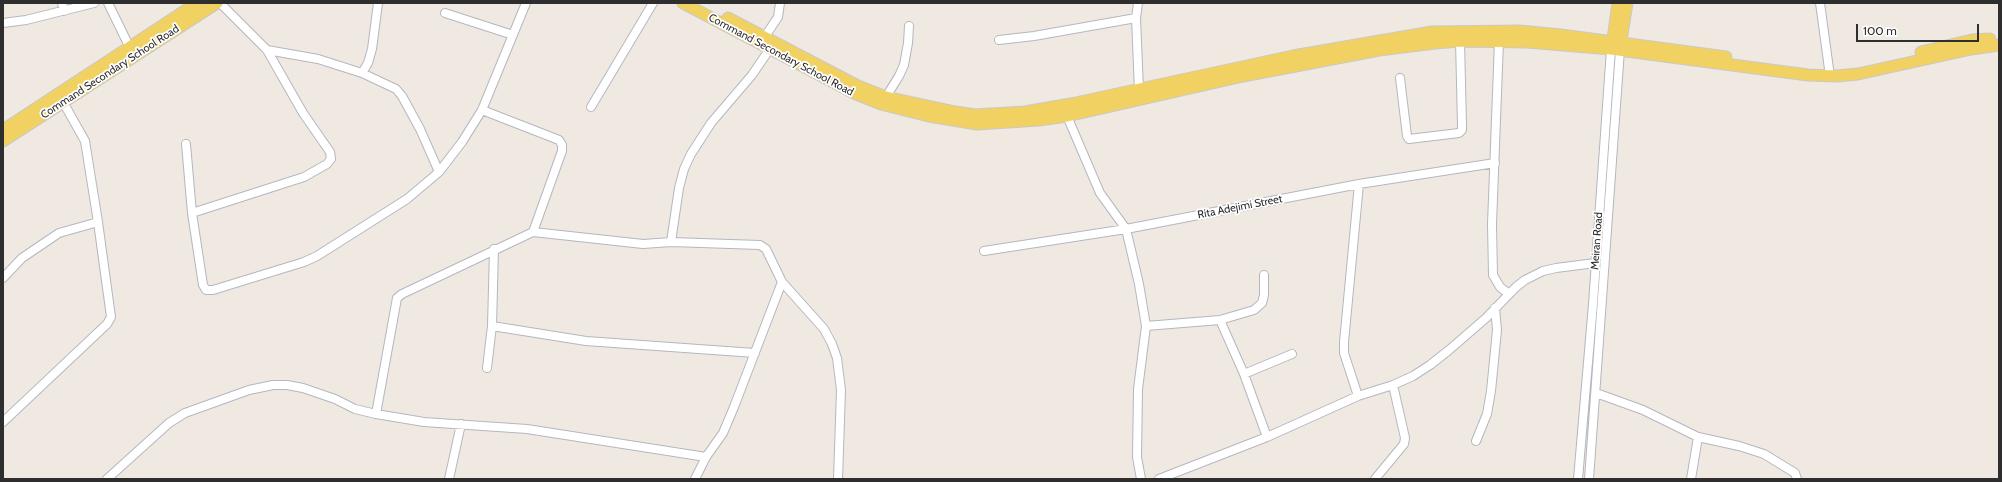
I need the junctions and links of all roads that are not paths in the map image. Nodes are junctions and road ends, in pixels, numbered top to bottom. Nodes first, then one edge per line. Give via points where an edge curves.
1 (94, 3) edge
2 (108, 3) edge
3 (197, 3) edge
4 (217, 3) edge
5 (220, 3) edge
6 (378, 3) edge
7 (526, 3) edge
8 (652, 3) edge
9 (683, 3) edge
10 (699, 3) edge
11 (780, 3) edge
12 (1138, 3) edge
13 (1618, 3) edge
14 (1627, 3) edge
15 (1820, 3) edge
16 (63, 7) edge
17 (445, 13) dead end
18 (1136, 18) junction
19 (3, 23) edge
20 (909, 26) dead end
21 (513, 35) junction
22 (1999, 38) edge
23 (999, 40) dead end
24 (1460, 41) junction
25 (1499, 41) junction
26 (768, 43) junction
27 (1616, 45) junction
28 (1999, 45) edge
29 (130, 48) junction
30 (267, 50) junction
31 (1829, 69) junction
32 (362, 73) junction
33 (1400, 78) dead end
34 (857, 90) junction
35 (1139, 90) junction
36 (1124, 99) junction
37 (884, 100) junction
38 (63, 102) junction
39 (591, 107) dead end
40 (1611, 107) junction
41 (482, 110) junction
42 (1067, 116) junction
43 (3, 130) edge
44 (3, 141) edge
45 (186, 144) dead end
46 (1495, 163) junction
47 (439, 172) junction
48 (1359, 184) junction
49 (192, 213) junction
50 (98, 222) junction
51 (1126, 229) junction
52 (532, 232) junction
53 (671, 242) junction
54 (494, 249) junction
55 (984, 251) dead end
56 (1595, 263) junction
57 (1264, 275) dead end
58 (3, 278) edge
59 (782, 282) junction
60 (1509, 294) junction
61 (1495, 308) junction
62 (1220, 320) junction
63 (492, 326) junction
64 (1146, 326) junction
65 (755, 353) junction
66 (1292, 354) dead end
67 (488, 368) dead end
68 (1244, 374) junction
69 (1394, 385) junction
70 (1596, 393) junction
71 (1358, 396) junction
72 (376, 414) junction
73 (3, 422) edge
74 (461, 424) junction
75 (1698, 436) junction
76 (1267, 437) junction
77 (1476, 441) dead end
78 (706, 457) junction
79 (107, 479) edge
80 (449, 479) edge
81 (695, 479) edge
82 (838, 479) edge
83 (1142, 479) edge
84 (1159, 479) edge
85 (1375, 479) edge
86 (1578, 479) edge
87 (1589, 479) edge
88 (1691, 479) edge
89 (1797, 479) edge

1 - 16 street
2 - 29 street
3 - 29 main road, Command Secondary School Road
4 - 38 main road, Command Secondary School Road
5 - 30 street
6 - 32 street via 372,49 368,64
7 - 21 street
8 - 39 street
9 - 26 main road, Command Secondary School Road
10 - 26 main road, Command Secondary School Road
11 - 26 street via 778,17
12 - 18 street
13 - 27 main road, Meiran Road
14 - 27 main road, Meiran Road
15 - 31 street
16 - 19 street via 26,20
17 - 21 street
18 - 23 street
18 - 35 street
20 - 37 street via 904,65
21 - 41 street
22 - 31 main road via 1972,40 1866,65
24 - 25 main road
24 - 33 street via 1462,130 1459,133 1409,139
24 - 36 main road via 1379,50
25 - 27 main road
25 - 46 street
26 - 34 main road, Command Secondary School Road
26 - 53 street via 752,75 711,123 684,168
27 - 28 main road via 1800,74 1837,76
27 - 31 main road
27 - 35 main road via 1519,31 1432,32 1293,56
27 - 40 street, Meiran Road
29 - 43 main road, Command Secondary School Road
30 - 32 street via 318,59
30 - 49 street via 303,113 330,152 331,159 304,177
32 - 47 street via 396,89 402,96
34 - 37 main road, Command Secondary School Road
34 - 37 main road, Command Secondary School Road via 874,92
35 - 36 main road
36 - 37 main road via 1025,112 975,115
36 - 42 main road
37 - 42 main road via 954,122 977,124
38 - 44 main road, Command Secondary School Road
38 - 50 street via 85,141
40 - 56 street, Meiran Road
40 - 70 street, Meiran Road
41 - 47 street
41 - 52 street via 559,140 562,145
42 - 51 street via 1100,193
45 - 49 street
46 - 48 street, Rita Adejimi Street
46 - 60 street via 1493,275 1500,288
47 - 49 street via 407,199 317,256 213,290 206,290 203,285
48 - 51 street, Rita Adejimi Street
48 - 71 street via 1344,342 1344,353
50 - 58 street via 59,233 22,258
50 - 73 street via 111,317
51 - 55 street, Rita Adejimi Street
51 - 64 street
52 - 53 street via 643,244
52 - 54 street
53 - 59 street via 760,245 766,249
54 - 63 street
54 - 72 street via 397,298
56 - 60 street via 1543,271 1525,280
56 - 86 street, Meiran Road via 1594,304
57 - 62 street via 1262,303 1254,310
59 - 65 street
59 - 82 street via 824,330 837,358 841,390
60 - 61 street
61 - 69 street via 1430,366
61 - 77 street via 1497,330 1491,391 1487,414
62 - 64 street
62 - 68 street
63 - 65 street via 586,341
63 - 67 street
64 - 83 street via 1138,389 1137,457
65 - 78 street via 723,433
66 - 68 street
68 - 76 street
69 - 71 street
69 - 85 street via 1404,444
70 - 75 street via 1643,410
70 - 87 street, Meiran Road
71 - 76 street
72 - 74 street via 424,422
72 - 79 street via 355,409 335,398 303,388 272,385 249,390 200,407 169,423
74 - 78 street via 527,429
74 - 80 street
75 - 88 street
75 - 89 street via 1764,454 1795,473
76 - 84 street
78 - 81 street

